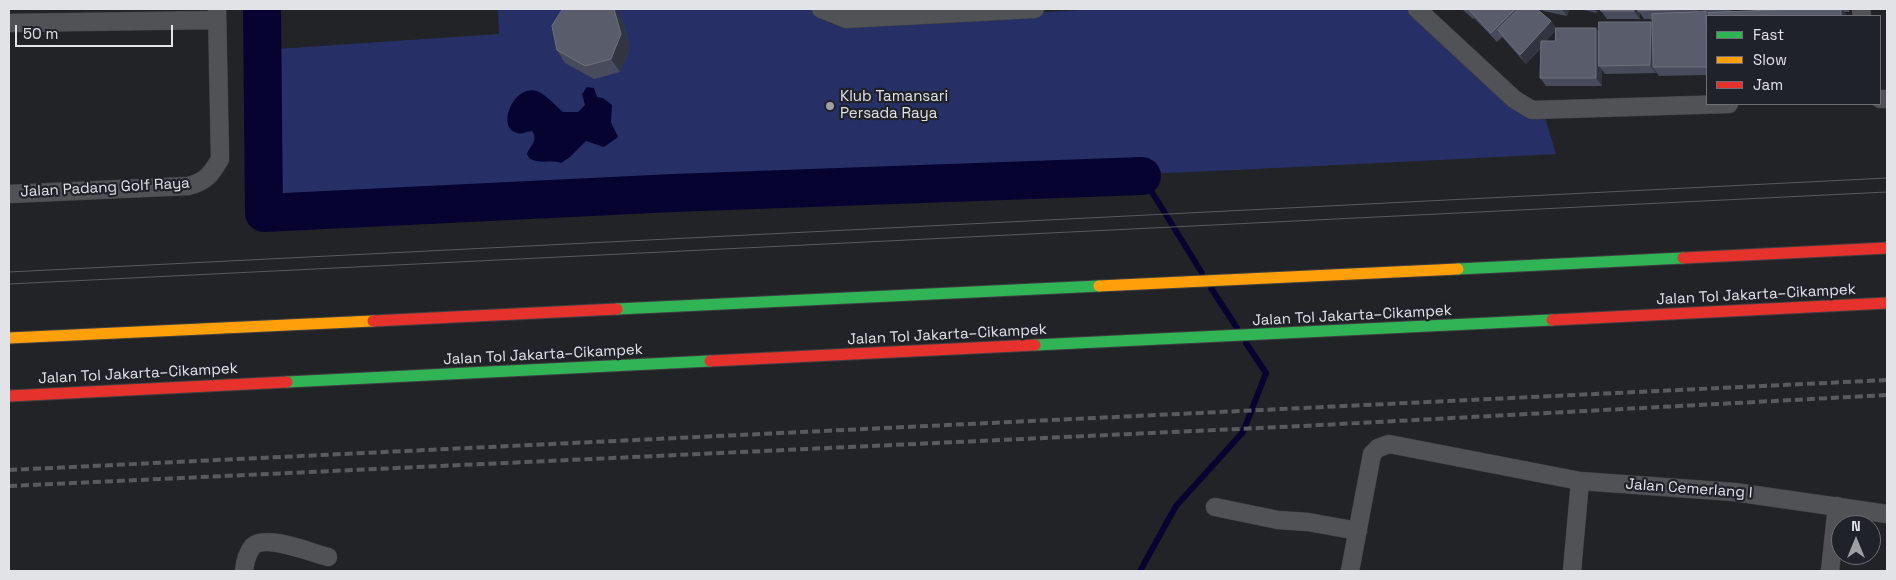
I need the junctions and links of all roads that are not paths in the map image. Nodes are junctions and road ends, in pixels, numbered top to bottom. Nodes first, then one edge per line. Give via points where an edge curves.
1 (821, 9) edge
2 (1035, 9) edge
3 (1417, 9) edge
4 (970, 10) edge
5 (990, 10) edge
6 (217, 15) edge
7 (9, 23) edge
8 (1706, 105) edge
9 (9, 194) edge
10 (1887, 248) edge
11 (1887, 303) edge
12 (9, 338) edge
13 (9, 396) edge
14 (1580, 481) junction
15 (1838, 506) junction
16 (1215, 507) dead end
17 (1887, 514) edge
18 (1358, 531) junction
19 (328, 557) dead end
20 (244, 571) edge
21 (1350, 571) edge
22 (1572, 571) edge
23 (1830, 571) edge

1 - 4 street via 846,19
2 - 5 street
3 - 8 street via 1514,99 1532,110
4 - 5 street
6 - 7 street
6 - 9 street, Jalan Padang Golf Raya via 220,159 212,174 202,182 188,186
10 - 12 highway
11 - 13 highway, Jalan Tol Jakarta–Cikampek
14 - 15 street, Jalan Cemerlang I via 1734,492
14 - 18 street, Jalan Cemerlang I via 1390,444 1372,454
14 - 22 street
15 - 17 street, Jalan Cemerlang I
15 - 23 street
16 - 18 street
18 - 21 street
19 - 20 street via 261,541 248,554

